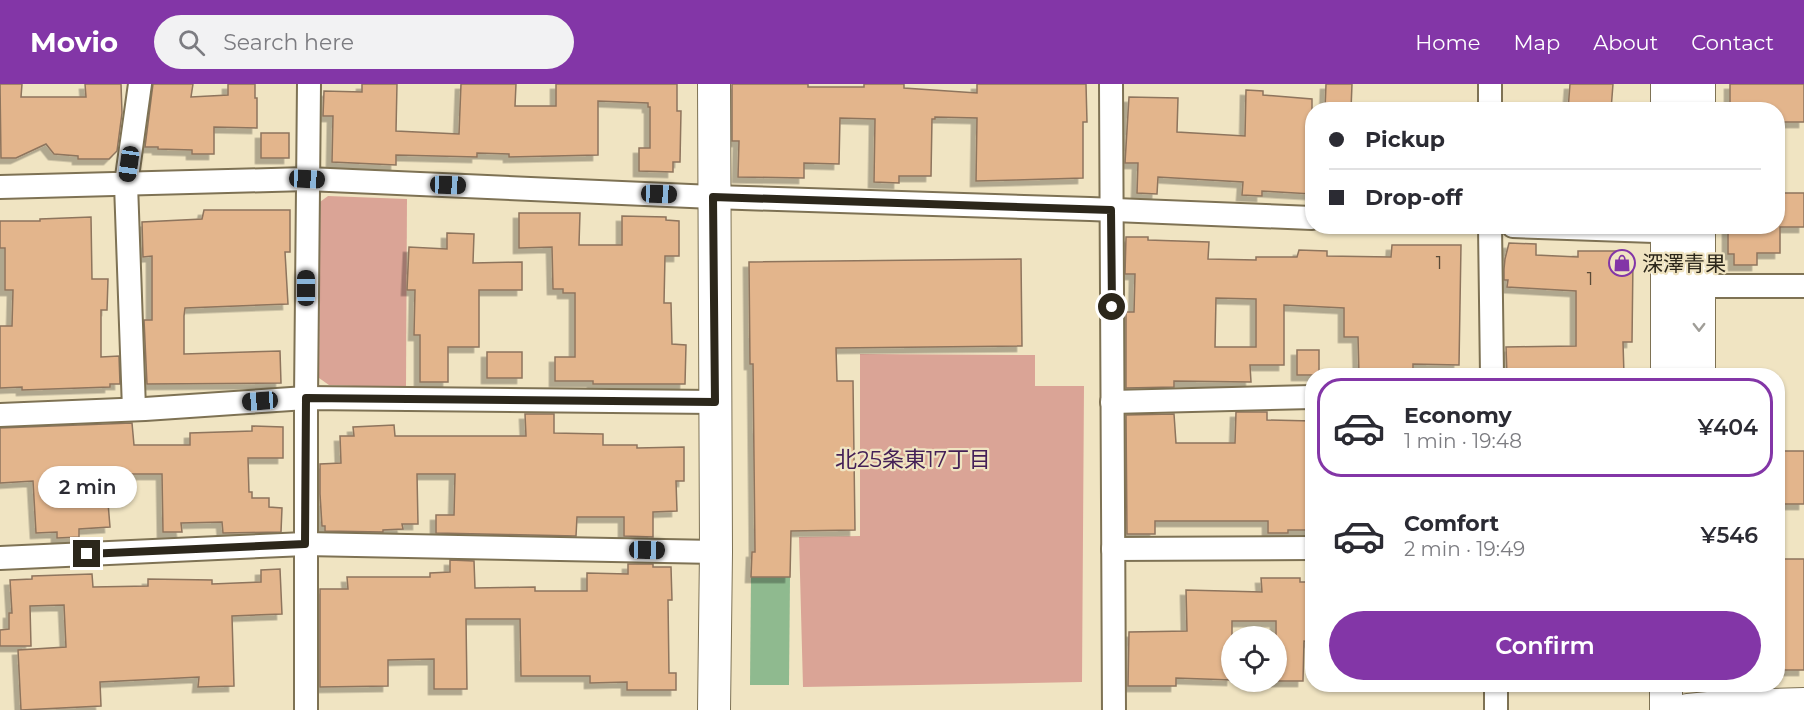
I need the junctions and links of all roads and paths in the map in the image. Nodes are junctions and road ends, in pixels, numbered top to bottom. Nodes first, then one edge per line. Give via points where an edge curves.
1 (140, 84) edge
2 (309, 84) edge
3 (714, 84) edge
4 (1111, 84) edge
5 (1490, 84) edge
6 (1667, 84) edge
7 (1699, 84) edge
8 (1490, 102) edge
9 (1667, 102) edge
10 (1699, 102) edge
11 (307, 179) junction
12 (126, 184) junction
13 (0, 187) edge
14 (713, 197) junction
15 (1111, 210) junction
16 (1305, 218) edge
17 (1490, 234) edge
18 (1667, 234) edge
19 (1699, 234) edge
20 (1667, 286) junction
21 (1699, 286) junction
22 (1804, 286) edge
23 (1492, 368) edge
24 (1667, 368) edge
25 (1699, 368) edge
26 (306, 398) junction
27 (1305, 398) edge
28 (715, 402) junction
29 (1112, 402) junction
30 (134, 409) junction
31 (0, 415) edge
32 (305, 544) junction
33 (1305, 548) edge
34 (1113, 549) junction
35 (716, 552) junction
36 (0, 558) edge
37 (1496, 692) edge
38 (1666, 692) edge
39 (1698, 703) edge
40 (1804, 704) edge
41 (306, 710) edge
42 (714, 710) edge
43 (1113, 710) edge
44 (1496, 710) edge
45 (1666, 710) edge

1 - 12 street
2 - 11 street
3 - 14 street
4 - 15 street
5 - 8 street
6 - 9 street
7 - 10 street
11 - 12 street
11 - 14 street
11 - 26 street
12 - 13 street
12 - 30 street
14 - 15 street
14 - 28 street
15 - 16 street
15 - 29 street
17 - 23 street
18 - 20 street
19 - 21 street
20 - 21 street
20 - 24 street
21 - 22 street
21 -> 25 street
26 - 28 street
26 - 30 street
26 - 32 street
27 - 29 street
28 - 35 street
29 - 34 street
30 - 31 street
32 - 35 street
32 - 36 street
32 - 41 street
33 - 34 street
34 - 43 street
35 - 42 street
37 - 44 street
38 - 45 street
39 - 40 street

